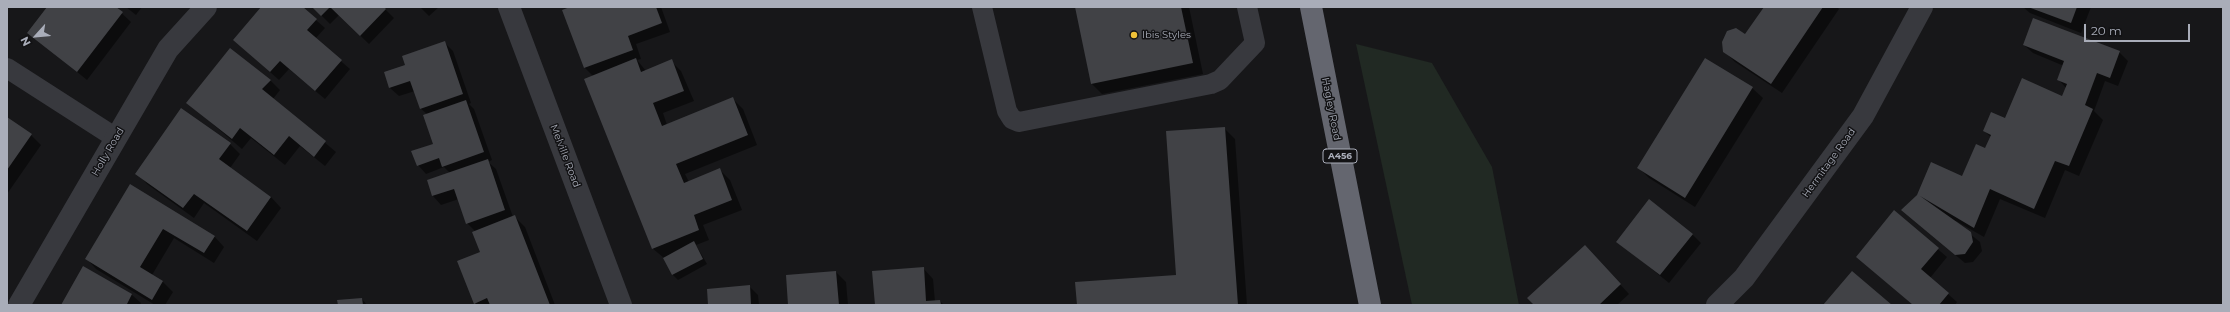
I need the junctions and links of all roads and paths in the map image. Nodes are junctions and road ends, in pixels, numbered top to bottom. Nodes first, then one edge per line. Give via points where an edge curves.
1 (206, 7) edge
2 (509, 7) edge
3 (982, 7) edge
4 (1248, 7) edge
5 (1311, 7) edge
6 (1922, 7) edge
7 (7, 68) edge
8 (116, 138) junction
9 (19, 305) edge
10 (621, 305) edge
11 (1370, 305) edge
12 (1717, 305) edge

1 - 8 street, Holly Road via 168,49
2 - 10 street, Melville Road
3 - 4 lane via 1007,110 1012,119 1019,122 1211,84 1220,80 1255,43
5 - 11 highway, Hagley Road / A456
6 - 12 street, Hermitage Road via 1863,116 1744,278
7 - 8 lane
8 - 9 street, Holly Road

